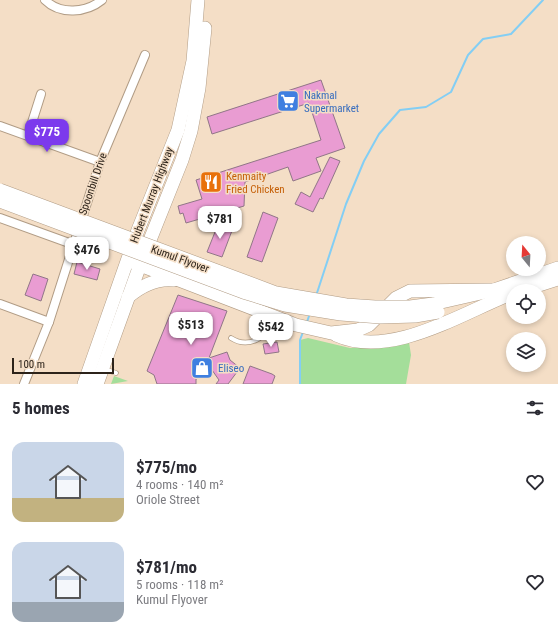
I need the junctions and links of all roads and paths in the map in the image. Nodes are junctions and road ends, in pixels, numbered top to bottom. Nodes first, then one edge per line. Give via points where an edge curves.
1 (45, 0) edge
2 (102, 0) edge
3 (198, 0) edge
4 (206, 0) edge
5 (146, 56) dead end
6 (41, 94) dead end
7 (0, 126) edge
8 (28, 135) junction
9 (100, 162) junction
10 (172, 183) junction
11 (0, 190) edge
12 (0, 201) edge
13 (0, 218) edge
14 (72, 244) junction
15 (127, 260) junction
16 (140, 265) junction
17 (558, 268) edge
18 (558, 279) edge
19 (188, 282) junction
20 (542, 284) edge
21 (494, 290) junction
22 (506, 296) edge
23 (128, 297) junction
24 (290, 302) junction
25 (486, 303) junction
26 (0, 304) edge
27 (437, 308) junction
28 (274, 316) junction
29 (49, 322) junction
30 (328, 332) junction
31 (231, 338) dead end
32 (24, 384) edge
33 (84, 384) edge
34 (97, 384) edge

1 - 2 street via 50,5 73,12
3 - 15 highway, Hubert Murray Highway via 193,61 178,130
4 - 10 highway, Hubert Murray Highway via 204,51 199,88 188,141
5 - 9 street, Spoonbill Drive
6 - 8 street
7 - 8 street
8 - 9 street
9 - 14 street, Spoonbill Drive
10 - 16 highway, Hubert Murray Highway
10 - 28 highway via 159,228 160,242 186,268
11 - 24 highway, Kumul Flyover, bridge
12 - 24 highway, Kumul Flyover, bridge via 243,292
13 - 14 street
14 - 29 street, Spoonbill Drive
15 - 16 highway
15 - 33 highway, Hubert Murray Highway
16 - 19 highway
16 - 23 highway, Hubert Murray Highway
17 - 21 highway
18 - 20 highway
19 - 23 highway via 159,280
19 - 28 highway
21 - 27 highway
21 - 30 highway via 410,291 396,298 369,325 358,330
22 - 25 highway
23 - 34 highway, Hubert Murray Highway via 110,371
24 - 27 highway, bridge
25 - 27 highway via 453,311
25 - 30 highway via 451,321 399,338 357,341
26 - 29 street
28 - 30 highway via 296,325
28 - 31 lane via 272,326 263,337 246,344 238,343
29 - 32 street, Spoonbill Drive

